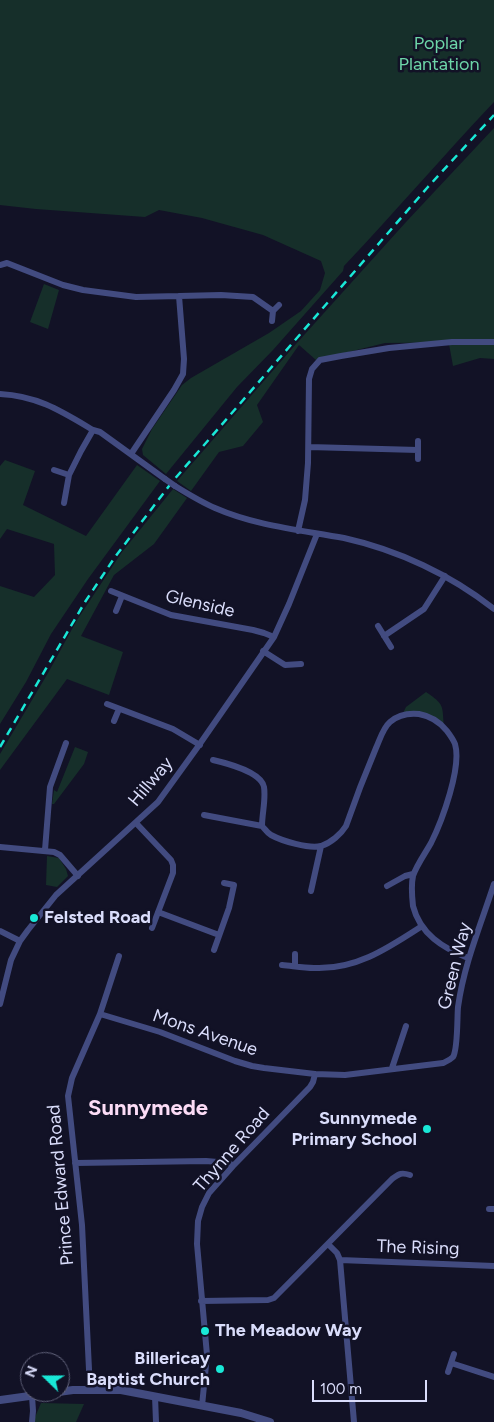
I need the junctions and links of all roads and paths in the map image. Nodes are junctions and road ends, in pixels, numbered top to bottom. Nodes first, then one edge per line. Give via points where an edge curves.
1 (0, 265) edge
2 (179, 296) junction
3 (279, 305) dead end
4 (273, 311) junction
5 (272, 321) dead end
6 (494, 342) edge
7 (0, 394) edge
8 (93, 430) junction
9 (418, 442) dead end
10 (309, 447) junction
11 (418, 450) junction
12 (131, 454) junction
13 (418, 459) dead end
14 (54, 470) dead end
15 (69, 475) junction
16 (64, 503) dead end
17 (298, 531) junction
18 (318, 534) junction
19 (445, 576) junction
20 (111, 591) dead end
21 (122, 596) junction
22 (494, 609) edge
23 (116, 611) dead end
24 (378, 626) dead end
25 (384, 636) junction
26 (274, 637) junction
27 (391, 647) dead end
28 (263, 652) junction
29 (302, 664) dead end
30 (107, 704) dead end
31 (119, 709) junction
32 (114, 721) dead end
33 (66, 743) dead end
34 (200, 745) junction
35 (213, 760) dead end
36 (204, 815) dead end
37 (136, 823) junction
38 (262, 826) junction
39 (321, 846) junction
40 (0, 847) edge
41 (45, 850) junction
42 (413, 874) junction
43 (78, 876) junction
44 (224, 883) dead end
45 (494, 884) edge
46 (386, 886) dead end
47 (311, 891) dead end
48 (158, 912) junction
49 (422, 926) junction
50 (152, 928) dead end
51 (0, 931) edge
52 (219, 935) junction
53 (20, 941) junction
54 (214, 950) dead end
55 (295, 954) dead end
56 (119, 956) dead end
57 (468, 958) junction
58 (282, 965) dead end
59 (295, 966) junction
60 (0, 1004) edge
61 (100, 1014) junction
62 (406, 1026) dead end
63 (453, 1056) joint
64 (392, 1068) junction
65 (315, 1074) junction
66 (75, 1163) junction
67 (233, 1166) junction
68 (410, 1175) dead end
69 (328, 1244) junction
70 (340, 1260) junction
71 (494, 1266) edge
72 (201, 1301) junction
73 (454, 1354) dead end
74 (451, 1363) junction
75 (448, 1372) dead end
76 (494, 1377) edge
77 (70, 1390) edge
78 (90, 1390) junction
79 (156, 1396) junction
80 (20, 1398) edge
81 (0, 1400) edge
82 (32, 1402) edge
83 (202, 1406) junction
84 (32, 1422) edge
85 (156, 1422) edge
86 (270, 1422) edge
87 (354, 1422) edge

1 - 2 street via 7,263 83,290 136,297
2 - 4 street via 253,297
2 - 12 street via 183,374
3 - 4 street
4 - 5 street
6 - 10 street via 389,348 320,360 309,379
7 - 8 street via 53,406
8 - 12 street
8 - 15 street
9 - 11 street
10 - 11 street
10 - 17 street via 306,491
11 - 13 street
12 - 17 street, bridge via 204,503 226,513
14 - 15 street
15 - 16 street
17 - 18 street
18 - 19 street via 380,548
18 - 26 street, Hillway
19 - 22 street
19 - 25 street via 424,609
20 - 21 street, Glenside
21 - 23 street
21 - 26 street, Glenside via 171,615
24 - 25 street
25 - 27 street
26 - 28 street, Hillway
28 - 29 street via 285,664
28 - 34 street, Hillway
30 - 31 street
31 - 32 street
31 - 34 street via 180,732
33 - 41 street via 50,788
34 - 37 street, Hillway via 158,802
35 - 38 street via 244,770 262,781
36 - 38 street
37 - 43 street, Hillway
37 - 48 street via 173,865 173,874
38 - 39 street via 269,834 290,842
39 - 42 street via 346,826 386,727 402,715 425,715 444,727 455,745 456,754 443,816
39 - 47 street
40 - 41 street
41 - 43 street via 60,855
42 - 46 street
42 - 49 street via 413,905
43 - 53 street, Hillway via 56,895
44 - 52 street via 234,885
45 - 57 street, Green Way
48 - 50 street
48 - 52 street
49 - 57 street via 437,942
49 - 59 street via 359,962 315,968
51 - 53 street
52 - 54 street
53 - 60 street, Hillway via 11,960
55 - 59 street
56 - 61 street, Prince Edward Road
57 - 63 street, Green Way via 458,1005
58 - 59 street
61 - 65 street, Mons Avenue via 252,1066
61 - 66 street, Prince Edward Road via 69,1089
62 - 64 street
63 - 64 street, Mons Avenue via 443,1063
64 - 65 street, Mons Avenue via 345,1076
65 - 67 street, Thynne Road via 310,1087
66 - 67 street via 206,1161
66 - 78 street, Prince Edward Road via 84,1252
67 - 72 street, Thynne Road via 209,1193 198,1221
68 - 69 street via 398,1174
69 - 70 street
69 - 72 street via 274,1298
70 - 71 street, The Rising
70 - 87 street
72 - 83 street, Thynne Road via 207,1355
73 - 74 street
74 - 75 street
74 - 76 street
77 - 78 street
78 - 79 street via 121,1390
79 - 83 street
79 - 85 street
80 - 81 street
82 - 84 street
83 - 86 street

